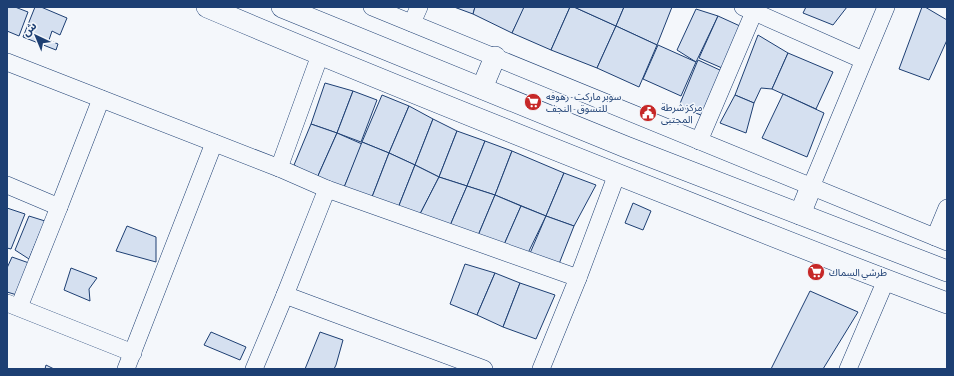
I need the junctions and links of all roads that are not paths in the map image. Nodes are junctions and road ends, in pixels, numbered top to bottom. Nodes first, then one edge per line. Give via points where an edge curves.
1 (208, 7) edge
2 (282, 7) edge
3 (372, 7) edge
4 (419, 7) edge
5 (886, 7) edge
6 (748, 10) edge
7 (412, 23) junction
8 (320, 55) junction
9 (495, 57) junction
10 (864, 60) junction
11 (7, 62) edge
12 (482, 88) junction
13 (101, 99) junction
14 (699, 141) junction
15 (214, 142) junction
16 (280, 168) junction
17 (617, 174) junction
18 (7, 185) edge
19 (811, 187) junction
20 (328, 189) junction
21 (59, 207) junction
22 (947, 208) edge
23 (800, 214) junction
24 (941, 240) edge
25 (947, 271) edge
26 (578, 278) junction
27 (886, 280) junction
28 (285, 295) junction
29 (947, 303) edge
30 (13, 305) edge
31 (133, 353) junction
32 (126, 369) edge
33 (254, 369) edge
34 (484, 369) edge
35 (541, 369) edge
36 (848, 369) edge

1 - 8 main road
2 - 12 main road
3 - 7 street
4 - 7 street
5 - 10 street
6 - 10 street
6 - 14 street
7 - 9 street
8 - 16 street
8 - 17 main road
9 - 12 main road
9 - 14 street
10 - 19 street
11 - 13 street
12 - 23 main road
13 - 15 street
13 - 21 street
14 - 19 street
15 - 16 street
15 - 31 street
16 - 20 street
17 - 26 street
17 - 27 main road
18 - 21 street
19 - 23 main road
19 - 24 street
20 - 26 street
20 - 28 street
21 - 30 street
22 - 24 street
23 - 25 main road
26 - 35 street
27 - 29 main road
27 - 36 street
28 - 33 street
28 - 34 street
30 - 31 street
31 - 32 street

